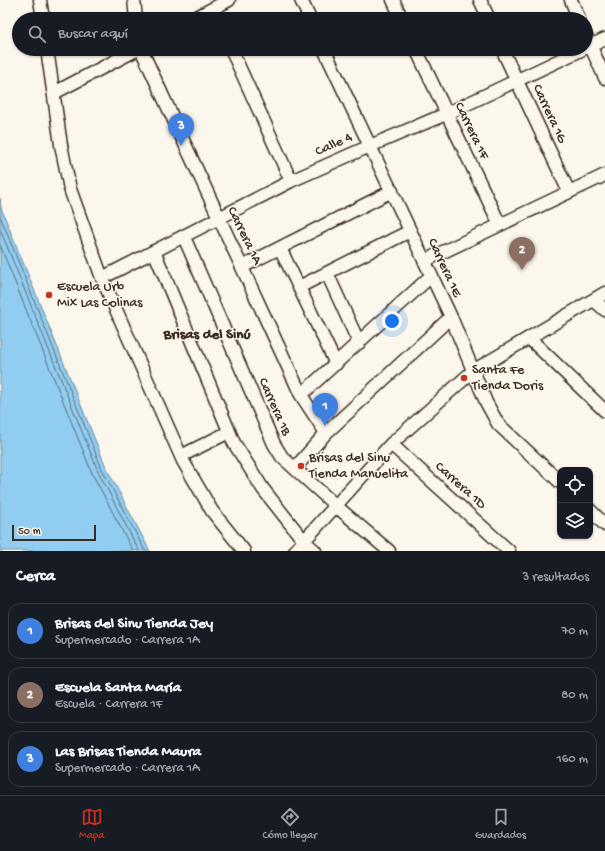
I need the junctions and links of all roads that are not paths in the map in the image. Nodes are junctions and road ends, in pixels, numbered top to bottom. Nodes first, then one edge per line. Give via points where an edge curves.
1 (40, 0) edge
2 (134, 0) edge
3 (229, 0) edge
4 (301, 0) edge
5 (393, 0) edge
6 (480, 0) edge
7 (571, 0) edge
8 (42, 12) edge
9 (135, 12) edge
10 (217, 12) edge
11 (307, 12) edge
12 (399, 12) edge
13 (486, 12) edge
14 (576, 12) edge
15 (605, 39) edge
16 (593, 43) edge
17 (48, 56) edge
18 (126, 56) edge
19 (143, 56) edge
20 (234, 56) edge
21 (327, 56) edge
22 (419, 56) edge
23 (505, 56) edge
24 (565, 56) edge
25 (592, 56) edge
26 (605, 78) edge
27 (516, 81) junction
28 (54, 93) junction
29 (446, 114) junction
30 (370, 146) junction
31 (605, 175) edge
32 (291, 181) junction
33 (392, 191) junction
34 (569, 192) junction
35 (219, 219) junction
36 (500, 225) junction
37 (410, 231) junction
38 (184, 237) junction
39 (280, 248) junction
40 (154, 251) junction
41 (424, 261) junction
42 (242, 267) junction
43 (327, 273) junction
44 (432, 276) junction
45 (102, 278) junction
46 (299, 287) junction
47 (605, 293) edge
48 (594, 300) junction
49 (605, 310) edge
50 (451, 317) junction
51 (528, 338) junction
52 (359, 343) junction
53 (336, 364) junction
54 (473, 371) junction
55 (301, 395) junction
56 (605, 411) edge
57 (229, 432) junction
58 (326, 433) junction
59 (392, 444) junction
60 (181, 456) junction
61 (295, 468) junction
62 (557, 479) edge
63 (336, 506) junction
64 (593, 513) edge
65 (605, 524) edge
66 (304, 541) junction
67 (244, 551) edge
68 (295, 551) edge
69 (315, 551) edge
70 (389, 551) edge
71 (509, 551) edge

1 - 8 street
2 - 9 street
3 - 10 street
4 - 11 street
5 - 12 street
6 - 13 street
7 - 14 street
15 - 16 street, Calle 4
17 - 28 street
18 - 28 street
19 - 35 street, Carrera 1A
20 - 32 street
21 - 30 street, Carrera 1E
22 - 29 street, Carrera 1F
23 - 27 street, Carrera 1G
24 - 27 street, Calle 4
25 - 26 street
27 - 29 street, Calle 4
27 - 34 street, Carrera 1G
28 - 45 street via 70,189
29 - 30 street, Calle 4
29 - 36 street, Carrera 1F
30 - 32 street, Calle 4
30 - 33 street, Carrera 1E
31 - 34 street
32 - 35 street, Calle 4
33 - 37 street, Carrera 1E
33 - 39 street
34 - 36 street
35 - 38 street, Calle 4
35 - 42 street, Carrera 1A
36 - 41 street
37 - 41 street, Carrera 1E
37 - 43 street
38 - 40 street, Calle 4
38 - 61 street, Carrera 1B via 274,444 282,457
39 - 42 street
39 - 46 street
40 - 45 street, Calle 4
40 - 57 street
41 - 44 street, Carrera 1E
42 - 55 street, Carrera 1A
43 - 46 street
43 - 52 street
44 - 50 street, Carrera 1E
44 - 52 street
45 - 60 street
46 - 53 street
47 - 48 street
48 - 49 street
48 - 51 street
50 - 54 street, Carrera 1E
50 - 58 street
51 - 54 street
51 - 56 street
52 - 53 street
53 - 55 street
54 - 59 street
54 - 62 street, Carrera 1E via 498,424
55 - 58 street, Carrera 1A
57 - 60 street
57 - 66 street via 262,489
58 - 61 street
59 - 63 street
59 - 71 street, Carrera 1D
60 - 67 street via 212,511
61 - 63 street, Carrera 1B
63 - 66 street
63 - 70 street, Carrera 1B
64 - 65 street
66 - 68 street
66 - 69 street

